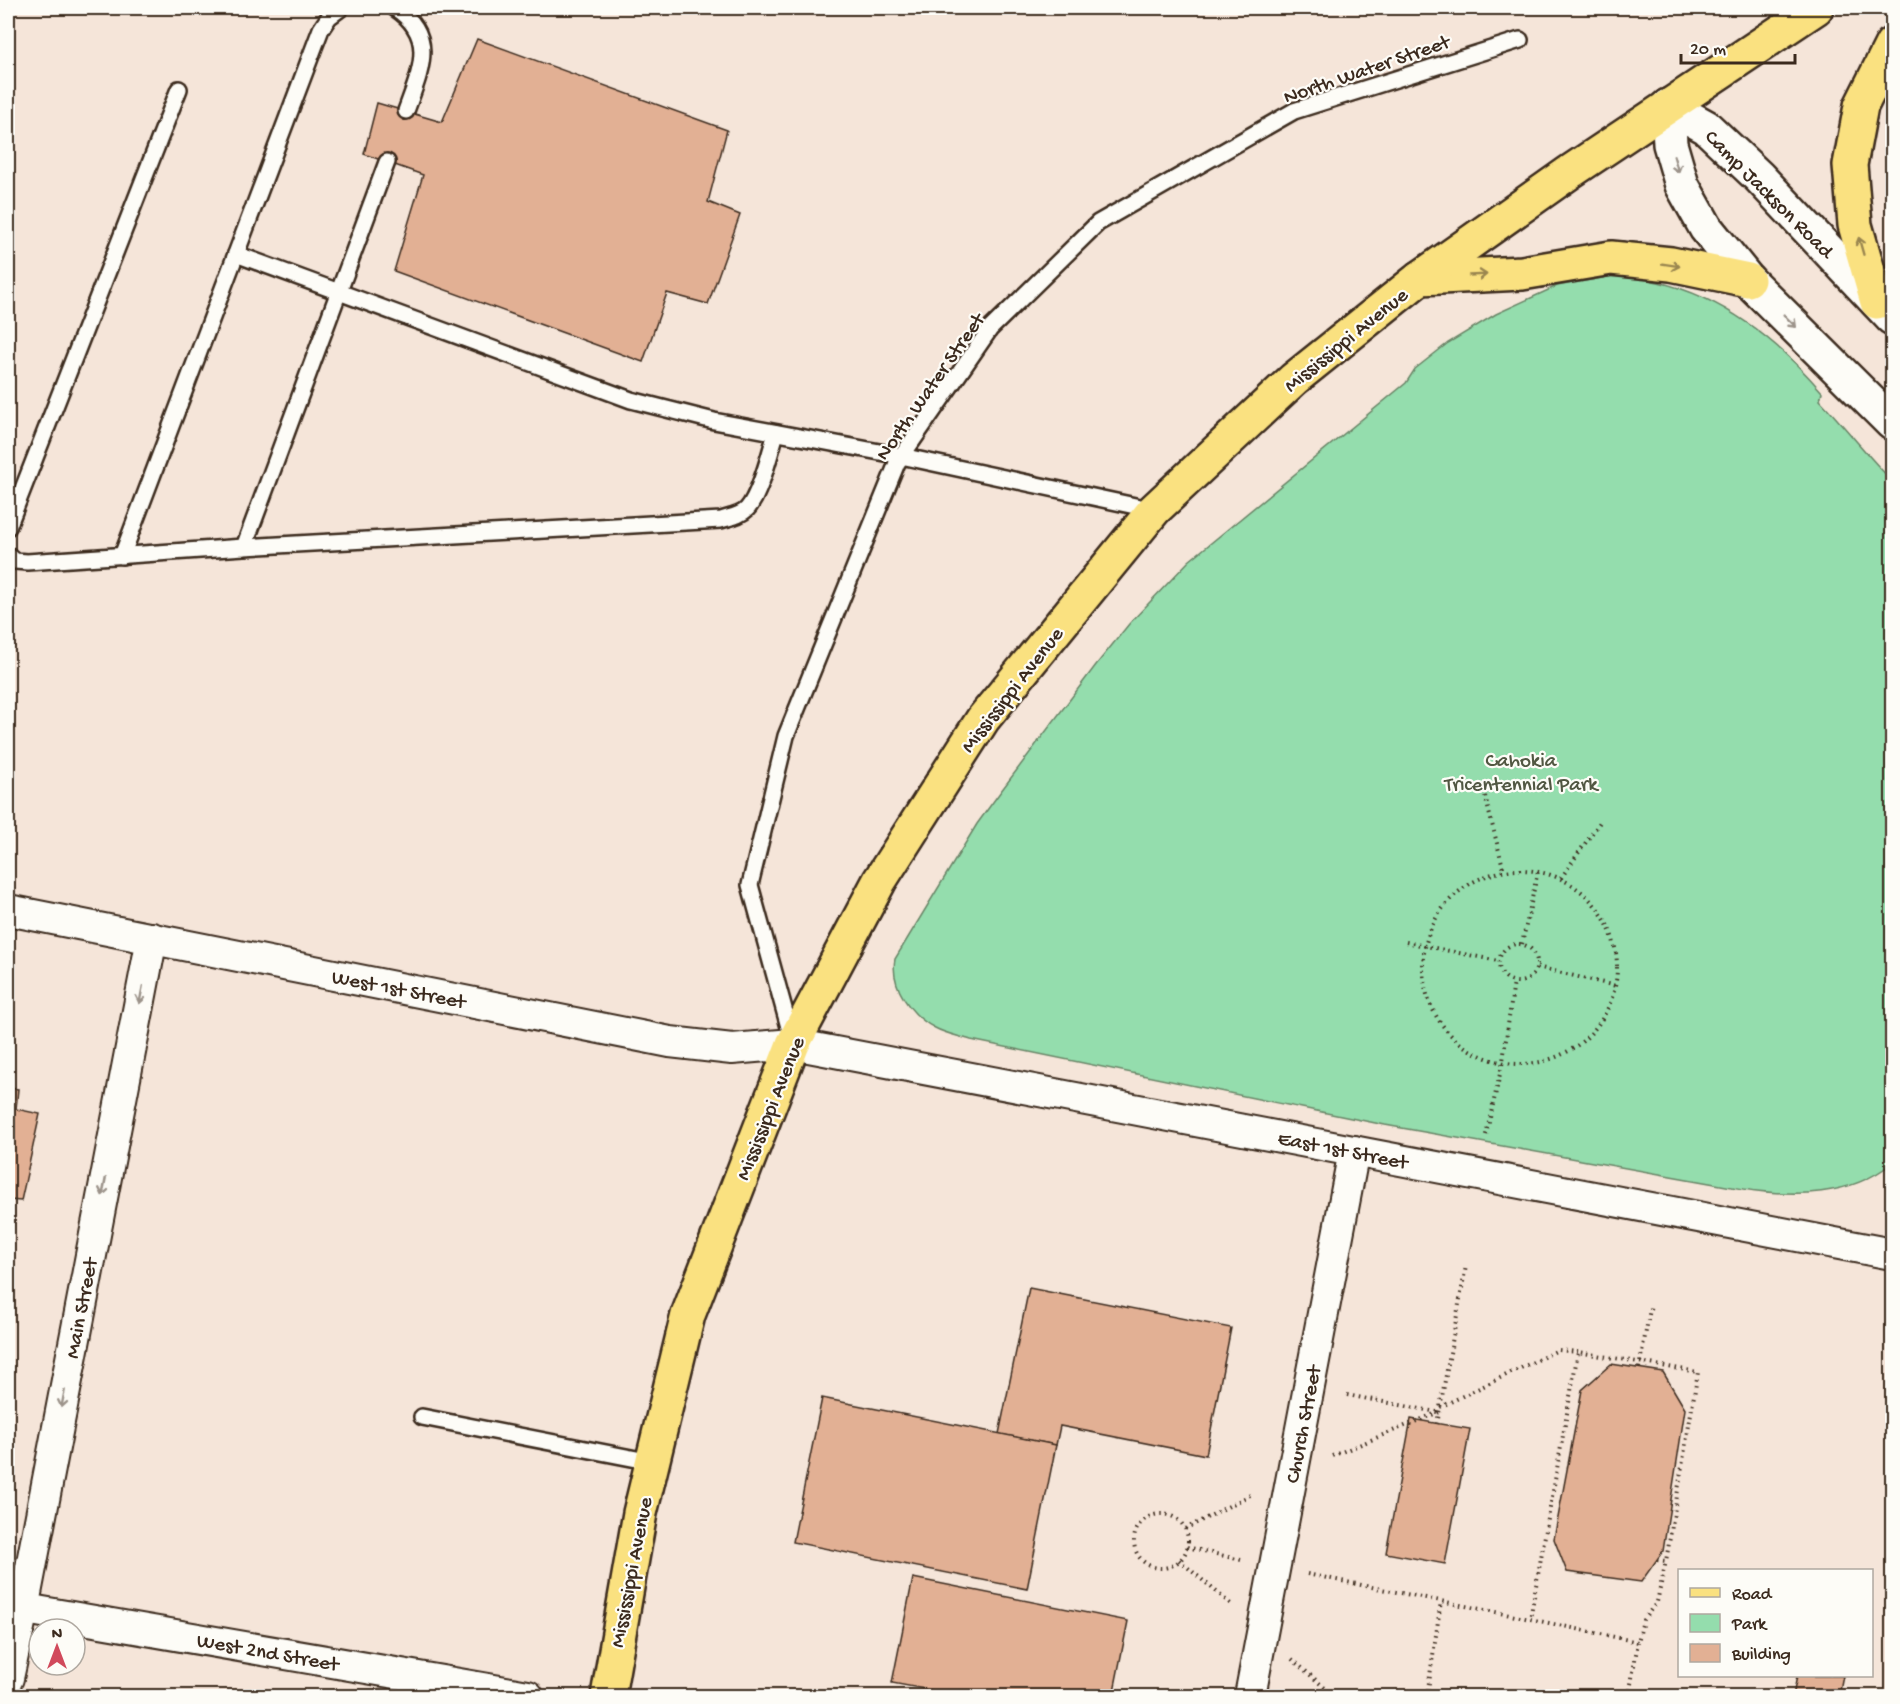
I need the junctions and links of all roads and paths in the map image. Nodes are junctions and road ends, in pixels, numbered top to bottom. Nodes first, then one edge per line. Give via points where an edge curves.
1 (341, 8) edge
2 (395, 8) edge
3 (1816, 8) edge
4 (1520, 40) dead end
5 (1893, 44) edge
6 (179, 89) dead end
7 (1668, 106) junction
8 (406, 111) dead end
9 (387, 162) dead end
10 (236, 254) junction
11 (1419, 278) junction
12 (1748, 280) junction
13 (338, 292) junction
14 (1885, 310) edge
15 (1893, 423) edge
16 (776, 433) junction
17 (901, 456) junction
18 (1154, 510) junction
19 (8, 527) edge
20 (244, 547) junction
21 (8, 555) edge
22 (122, 556) junction
23 (1485, 796) dead end
24 (1600, 822) dead end
25 (1504, 871) junction
26 (1538, 871) junction
27 (1561, 878) junction
28 (8, 910) edge
29 (152, 938) junction
30 (1406, 942) dead end
31 (1522, 944) junction
32 (1427, 947) junction
33 (1498, 961) junction
34 (1537, 967) junction
35 (1514, 982) junction
36 (1616, 986) junction
37 (793, 1044) junction
38 (1503, 1061) junction
39 (1486, 1135) dead end
40 (1354, 1151) junction
41 (1893, 1254) edge
42 (1466, 1266) dead end
43 (1651, 1304) dead end
44 (1578, 1352) junction
45 (1640, 1362) junction
46 (1639, 1368) dead end
47 (1347, 1395) dead end
48 (1440, 1410) junction
49 (422, 1417) dead end
50 (1437, 1424) dead end
51 (652, 1462) junction
52 (1293, 1472) junction
53 (1185, 1529) junction
54 (1187, 1548) junction
55 (1179, 1560) junction
56 (1657, 1560) dead end
57 (1666, 1561) junction
58 (1275, 1567) junction
59 (1441, 1601) junction
60 (15, 1607) edge
61 (1530, 1619) junction
62 (1263, 1632) junction
63 (1638, 1642) junction
64 (8, 1677) edge
65 (528, 1696) edge
66 (608, 1696) edge
67 (1250, 1696) edge
68 (1334, 1696) edge
69 (1427, 1696) edge
70 (1629, 1696) edge

1 - 10 lane via 321,29
2 - 8 lane via 414,24 423,47 421,69
3 - 7 main road, Mississippi Avenue
4 - 17 lane, North Water Street via 1294,111 1098,223 990,329
14 -> 5 main road via 1855,225 1851,165 1861,106
6 - 19 lane
7 - 11 main road, Mississippi Avenue
7 -> 12 main road, Camp Jackson Road via 1670,144 1682,185 1706,228
7 - 14 main road, Camp Jackson Road via 1714,134
9 - 13 lane
10 - 13 lane
10 - 22 lane
11 -> 12 main road via 1522,273 1611,258 1671,264
11 - 18 main road, Mississippi Avenue via 1294,379
12 -> 15 main road, Camp Jackson Road
13 - 16 lane via 631,400
13 - 20 lane
16 - 17 lane
16 - 20 lane via 747,510 721,520
17 - 18 lane
17 - 37 lane, North Water Street via 786,736 750,885
18 - 37 main road, Mississippi Avenue via 982,719 880,880
20 - 22 lane
21 - 22 lane via 15,561 27,562
23 - 25 path
24 - 27 path
25 - 26 path
25 - 32 path via 1476,880 1452,897 1434,920
26 - 27 path
26 - 31 path
27 - 36 path via 1588,897 1607,923 1617,953
28 - 29 street, West 1st Street
29 - 37 street, West 1st Street via 670,1042 732,1049
29 -> 60 street, Main Street
30 - 32 path
31 - 33 path via 1504,949
31 - 34 path via 1536,955
32 - 33 path
32 - 38 path via 1422,978 1431,1008 1448,1033 1472,1052
33 - 35 path via 1504,977
34 - 35 path via 1531,977
34 - 36 path
35 - 38 path
36 - 38 path via 1605,1014 1587,1039 1561,1056 1531,1064
37 - 40 street, East 1st Street
37 - 51 main road, Mississippi Avenue via 688,1315
38 - 39 path
40 - 41 street, East 1st Street
40 - 52 street, Church Street
42 - 48 path
43 - 45 path
44 - 45 path
44 - 48 path via 1558,1350
44 - 61 path
45 - 46 path
45 - 57 path via 1698,1372
47 - 48 path
48 - 50 path
48 - 52 path
49 - 51 lane
51 - 66 main road, Mississippi Avenue
52 - 53 path
52 - 58 street, Church Street
53 - 54 path
53 - 55 path via 1173,1516 1164,1514 1147,1518 1135,1532 1135,1549 1146,1563 1164,1568
54 - 55 path
54 - 58 path
55 - 62 path
56 - 57 path
57 - 63 path via 1657,1602 1643,1620
58 - 59 path
58 - 62 street, Church Street
59 - 61 path
59 - 69 path
60 - 64 street, Main Street
60 - 65 street, West 2nd Street
61 - 63 path
62 - 67 street, Church Street
62 - 68 path
63 - 70 path

